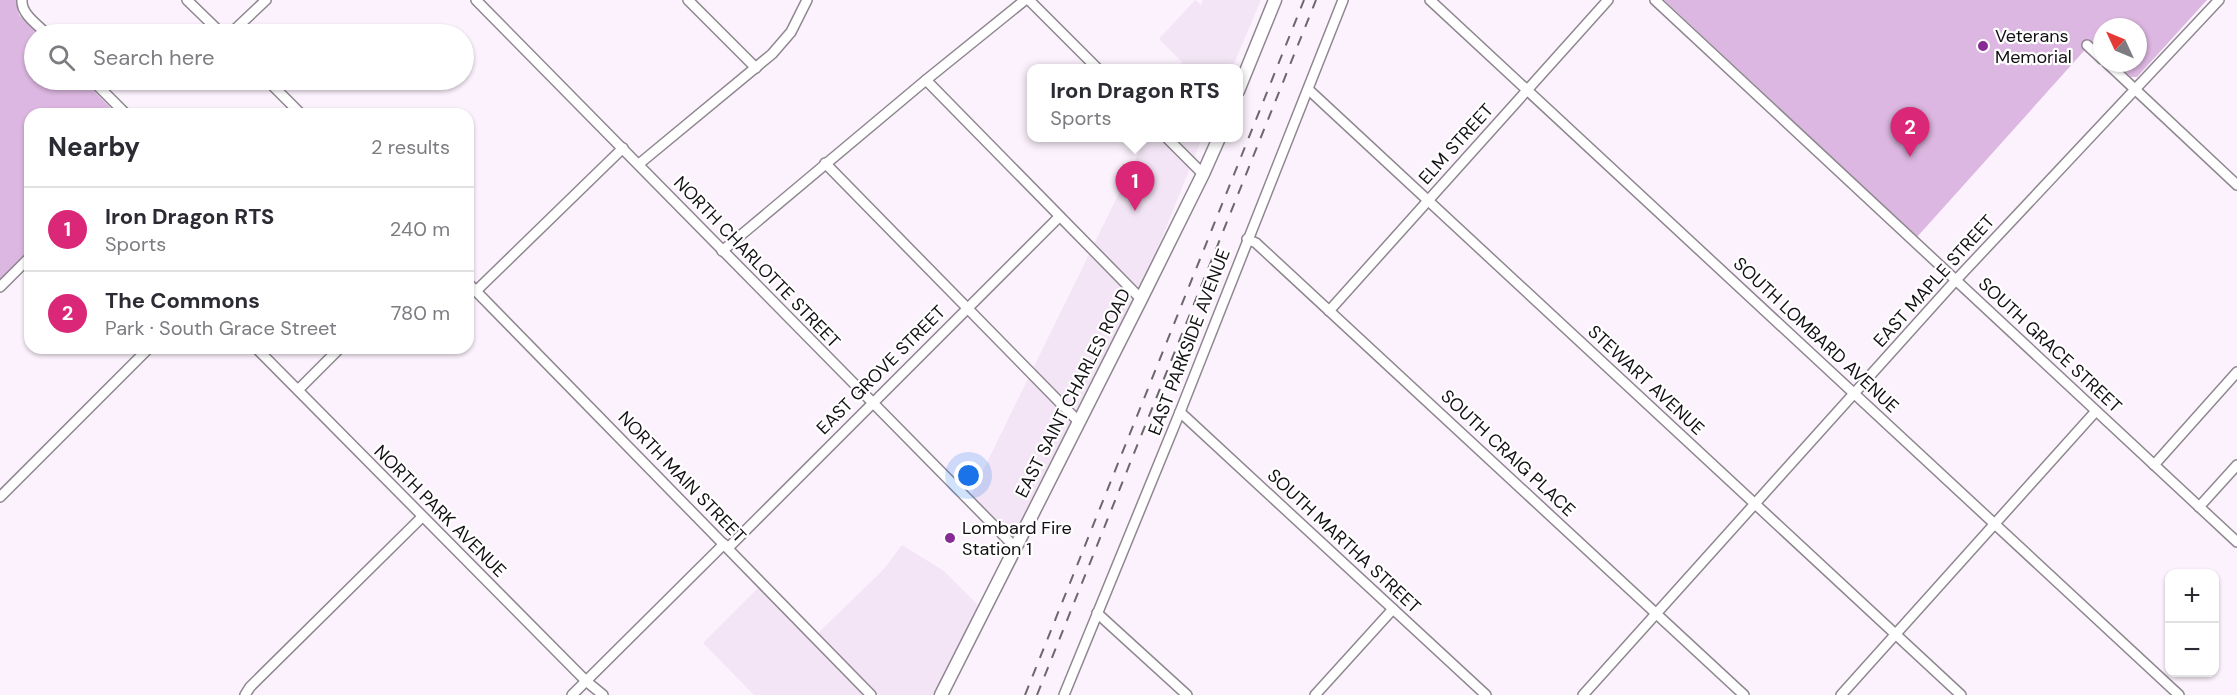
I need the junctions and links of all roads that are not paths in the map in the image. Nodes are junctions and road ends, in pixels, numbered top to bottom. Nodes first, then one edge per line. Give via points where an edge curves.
1 (187, 0) edge
2 (266, 0) edge
3 (476, 0) edge
4 (688, 0) edge
5 (807, 0) edge
6 (1027, 0) edge
7 (1275, 0) edge
8 (1343, 0) edge
9 (1430, 0) edge
10 (1608, 0) edge
11 (1655, 0) edge
12 (2219, 0) edge
13 (22, 1) edge
14 (37, 24) edge
15 (212, 24) edge
16 (241, 24) edge
17 (2087, 45) dead end
18 (2093, 51) edge
19 (1092, 64) edge
20 (756, 68) junction
21 (2116, 72) edge
22 (926, 80) junction
23 (1243, 81) edge
24 (2134, 88) junction
25 (102, 90) edge
26 (277, 90) edge
27 (1309, 90) junction
28 (1527, 90) junction
29 (120, 108) edge
30 (295, 108) edge
31 (1171, 142) edge
32 (1217, 142) edge
33 (623, 148) junction
34 (639, 164) junction
35 (825, 164) junction
36 (1203, 174) junction
37 (2237, 185) edge
38 (1428, 201) junction
39 (1059, 217) junction
40 (1247, 239) junction
41 (722, 251) junction
42 (24, 263) edge
43 (1956, 280) junction
44 (0, 287) edge
45 (476, 291) joint
46 (1141, 299) junction
47 (966, 308) junction
48 (1329, 311) junction
49 (143, 354) edge
50 (262, 354) edge
51 (334, 354) edge
52 (2237, 372) edge
53 (298, 390) junction
54 (1855, 393) junction
55 (872, 403) junction
56 (2096, 411) junction
57 (1180, 412) junction
58 (1079, 422) junction
59 (2154, 465) junction
60 (2237, 465) edge
61 (0, 497) edge
62 (1756, 503) junction
63 (2199, 507) junction
64 (422, 516) junction
65 (1995, 524) junction
66 (2237, 542) edge
67 (726, 546) junction
68 (1015, 547) junction
69 (1393, 609) junction
70 (1097, 613) junction
71 (1657, 613) junction
72 (1896, 634) junction
73 (586, 681) junction
74 (245, 695) edge
75 (572, 695) edge
76 (603, 695) edge
77 (871, 695) edge
78 (941, 695) edge
79 (1064, 695) edge
80 (1187, 695) edge
81 (1315, 695) edge
82 (1486, 695) edge
83 (1583, 695) edge
84 (1744, 695) edge
85 (1841, 695) edge
86 (1961, 695) edge
87 (2179, 695) edge

1 - 15 street
2 - 16 street
3 - 33 street, NORTH CHARLOTTE STREET
4 - 20 street
5 - 20 street via 791,32
6 - 19 street
6 - 22 street
7 - 23 main road
8 - 27 street, EAST PARKSIDE AVENUE
9 - 28 street, SOUTH LOMBARD AVENUE
10 - 28 street, ELM STREET
11 - 43 street, SOUTH GRACE STREET
12 - 24 street, EAST MAPLE STREET
13 - 14 street via 24,11
17 - 18 street
20 - 34 street
21 - 24 street
22 - 35 street
22 - 39 street
24 - 37 street
24 - 43 street, EAST MAPLE STREET
25 - 29 street
26 - 30 street
27 - 38 street, STEWART AVENUE
27 - 40 street, EAST PARKSIDE AVENUE
28 - 38 street, ELM STREET
28 - 54 street, SOUTH LOMBARD AVENUE
31 - 36 street
32 - 36 main road, EAST SAINT CHARLES ROAD
33 - 34 street, NORTH CHARLOTTE STREET
33 - 45 street
34 - 41 street, NORTH CHARLOTTE STREET
35 - 41 street
35 - 47 street
36 - 46 main road, EAST SAINT CHARLES ROAD
38 - 48 street, ELM STREET
38 - 62 street, STEWART AVENUE
39 - 46 street
39 - 47 street, EAST GROVE STREET
40 - 48 street, SOUTH CRAIG PLACE
40 - 57 street, EAST PARKSIDE AVENUE
41 - 55 street, NORTH CHARLOTTE STREET
42 - 44 street
43 - 54 street, EAST MAPLE STREET
43 - 56 street, SOUTH GRACE STREET
45 - 67 street, NORTH MAIN STREET
46 - 58 main road, EAST SAINT CHARLES ROAD
47 - 55 street, EAST GROVE STREET
47 - 58 street
48 - 71 street, SOUTH CRAIG PLACE
49 - 61 street
50 - 53 street, NORTH PARK AVENUE
51 - 53 street
52 - 59 street
53 - 64 street, NORTH PARK AVENUE
54 - 62 street, EAST MAPLE STREET
54 - 65 street, SOUTH LOMBARD AVENUE
55 - 67 street, EAST GROVE STREET
55 - 68 street, NORTH CHARLOTTE STREET
56 - 59 street, SOUTH GRACE STREET
56 - 65 street
57 - 69 street, SOUTH MARTHA STREET
57 - 70 street, EAST PARKSIDE AVENUE
58 - 68 main road, EAST SAINT CHARLES ROAD
59 - 63 street, SOUTH GRACE STREET
60 - 63 street
62 - 71 street, EAST MAPLE STREET
62 - 72 street, STEWART AVENUE
63 - 66 street, SOUTH GRACE STREET
64 - 73 street, NORTH PARK AVENUE
64 - 74 street
65 - 72 street
65 - 87 street, SOUTH LOMBARD AVENUE
67 - 73 street, EAST GROVE STREET
67 - 77 street, NORTH MAIN STREET
68 - 78 main road, EAST SAINT CHARLES ROAD
69 - 81 street
69 - 82 street, SOUTH MARTHA STREET
70 - 79 street, EAST PARKSIDE AVENUE
70 - 80 street
71 - 83 street, EAST MAPLE STREET
71 - 84 street, SOUTH CRAIG PLACE
72 - 85 street
72 - 86 street, STEWART AVENUE
73 - 75 street, EAST GROVE STREET
73 - 76 street, NORTH PARK AVENUE

